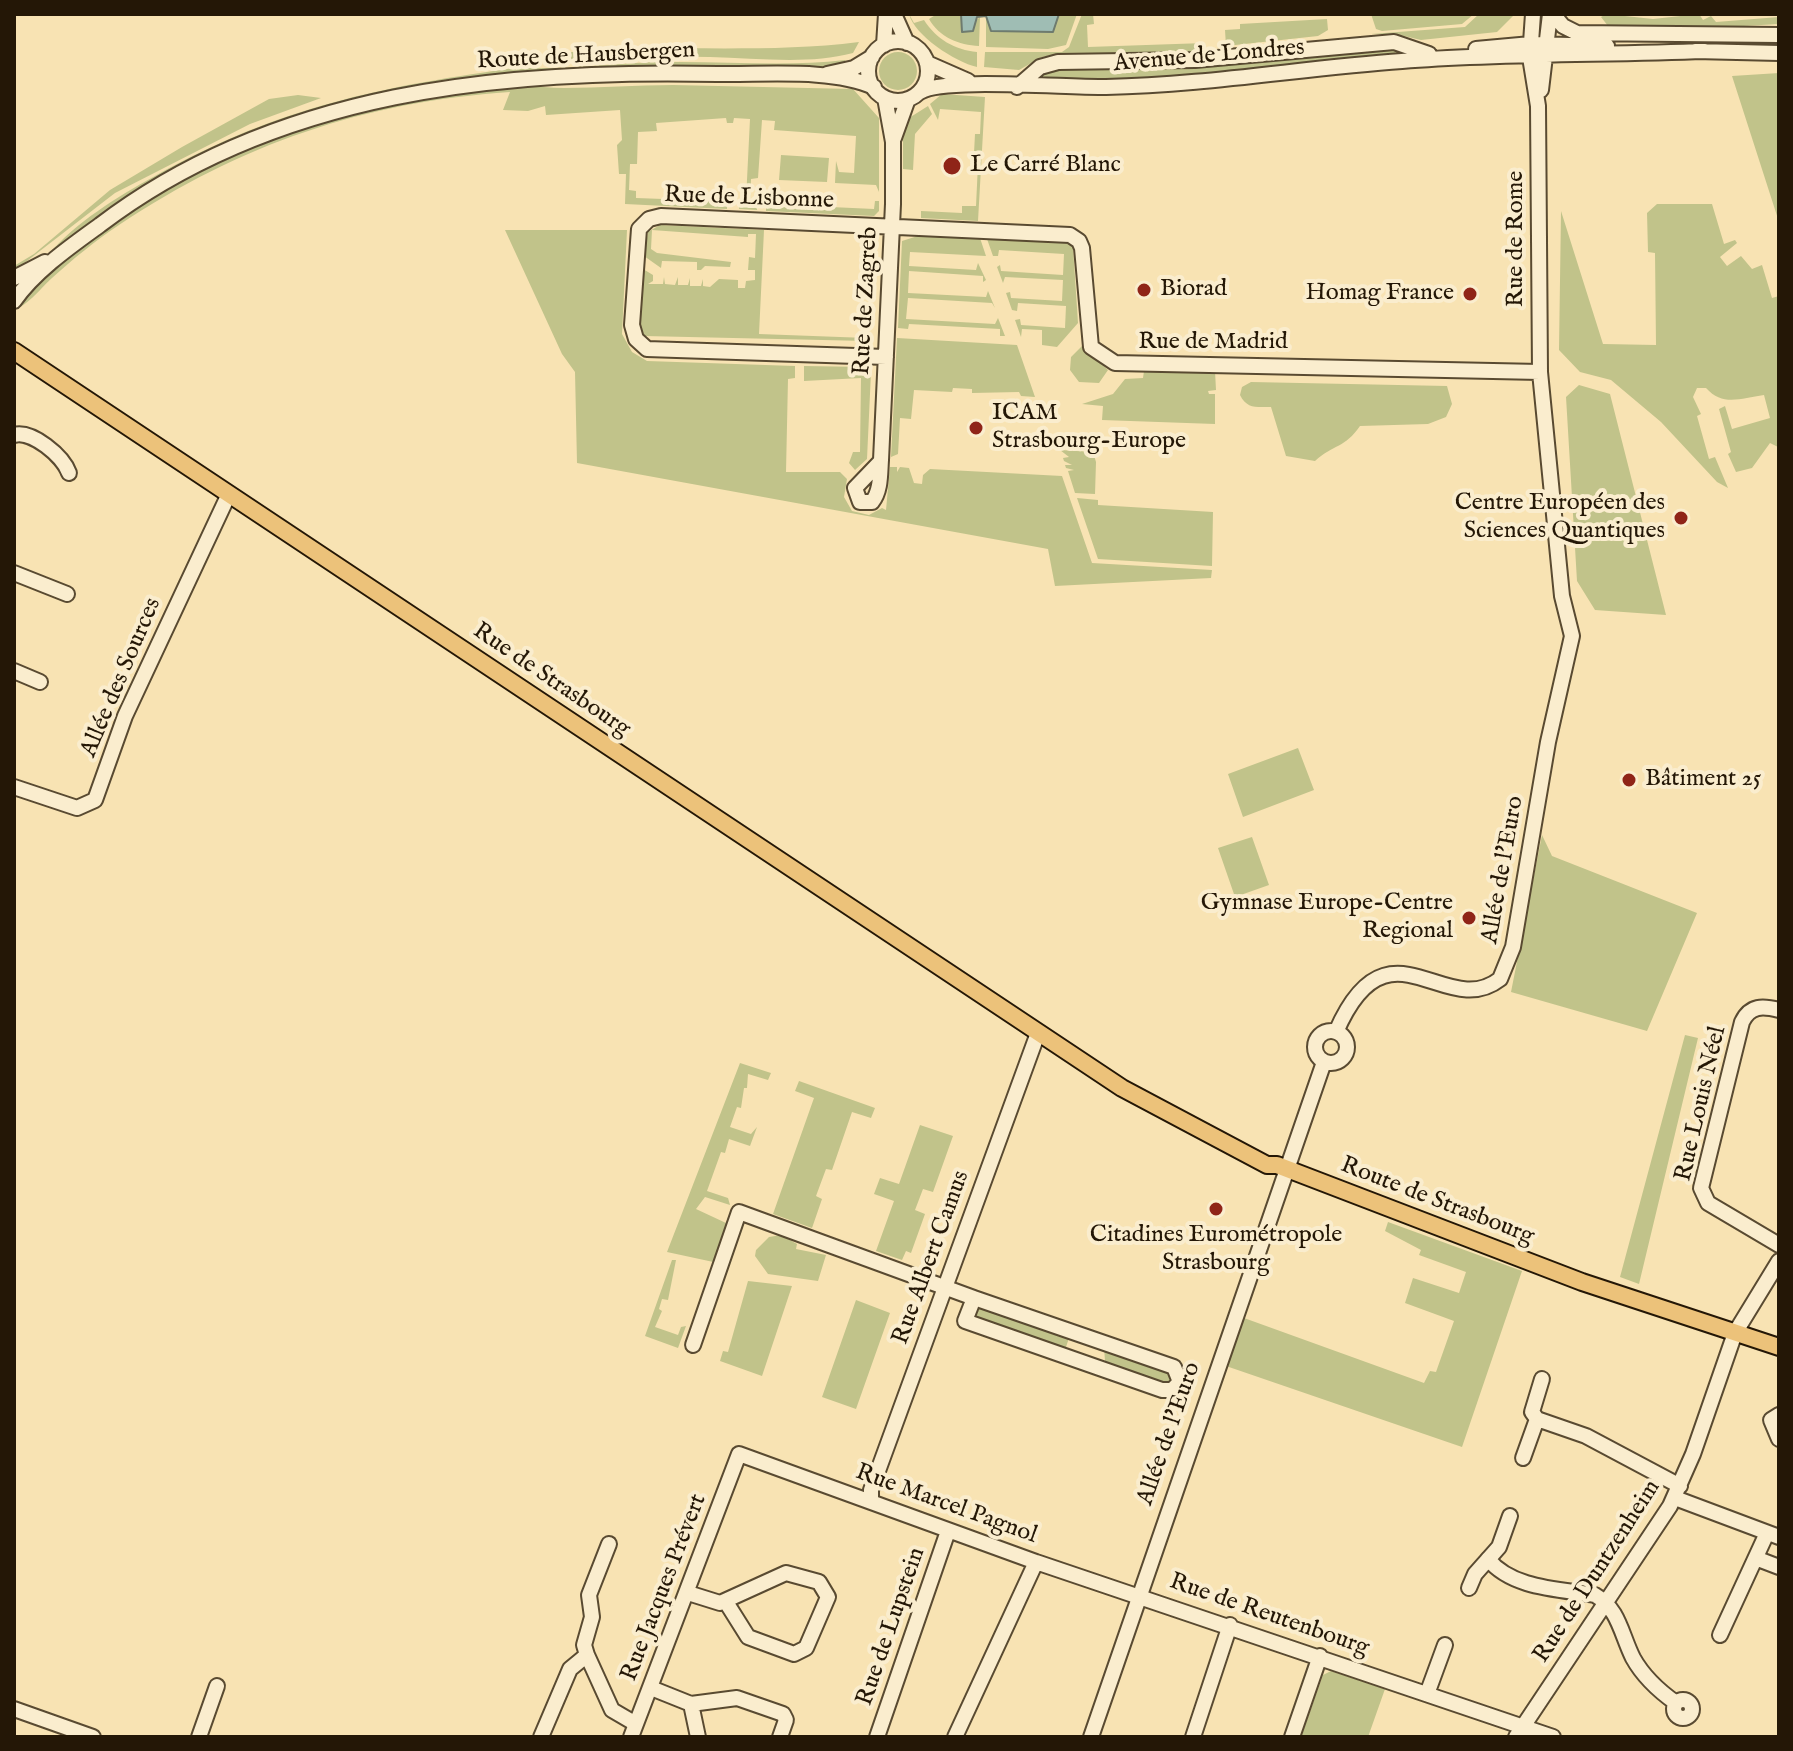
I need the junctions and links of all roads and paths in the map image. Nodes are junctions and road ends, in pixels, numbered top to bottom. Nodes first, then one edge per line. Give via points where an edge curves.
1 (886, 14) edge
2 (894, 14) edge
3 (1533, 14) edge
4 (1553, 15) edge
5 (1779, 35) edge
6 (907, 43) junction
7 (884, 45) junction
8 (1538, 50) junction
9 (1779, 53) edge
10 (1429, 54) junction
11 (872, 57) junction
12 (1403, 61) junction
13 (927, 63) junction
14 (815, 76) junction
15 (976, 83) junction
16 (874, 87) junction
17 (1017, 87) junction
18 (914, 96) junction
19 (885, 98) junction
20 (893, 142) junction
21 (892, 226) junction
22 (76, 243) junction
23 (14, 278) edge
24 (14, 301) edge
25 (14, 336) edge
26 (14, 351) edge
27 (886, 357) junction
28 (40, 365) junction
29 (1540, 372) junction
30 (14, 435) edge
31 (881, 461) dead end
32 (69, 473) dead end
33 (228, 496) junction
34 (14, 573) edge
35 (67, 594) dead end
36 (1570, 620) joint
37 (14, 671) edge
38 (40, 682) dead end
39 (14, 787) edge
40 (1779, 1010) edge
41 (1336, 1032) junction
42 (1038, 1033) junction
43 (1324, 1062) junction
44 (1282, 1167) junction
45 (1779, 1245) edge
46 (1779, 1261) edge
47 (945, 1288) junction
48 (974, 1298) junction
49 (1735, 1333) junction
50 (1094, 1339) junction
51 (693, 1345) dead end
52 (1779, 1347) edge
53 (1084, 1363) junction
54 (1542, 1379) dead end
55 (1180, 1382) junction
56 (1207, 1394) junction
57 (1779, 1415) edge
58 (1537, 1419) junction
59 (1779, 1439) edge
60 (739, 1454) joint
61 (1523, 1458) dead end
62 (1677, 1492) junction
63 (871, 1499) junction
64 (1510, 1516) dead end
65 (948, 1531) junction
66 (1775, 1533) edge
67 (609, 1544) dead end
68 (1488, 1559) junction
69 (1758, 1559) junction
70 (1036, 1562) junction
71 (1779, 1567) edge
72 (1469, 1588) dead end
73 (688, 1593) junction
74 (1138, 1594) junction
75 (1606, 1601) junction
76 (726, 1602) junction
77 (1230, 1625) junction
78 (1720, 1635) dead end
79 (1445, 1645) dead end
80 (587, 1655) junction
81 (1320, 1656) junction
82 (217, 1686) dead end
83 (651, 1688) junction
84 (1427, 1694) junction
85 (1676, 1703) dead end
86 (691, 1704) junction
87 (14, 1709) edge
88 (633, 1730) edge
89 (1519, 1732) edge
90 (93, 1737) edge
91 (199, 1737) edge
92 (541, 1737) edge
93 (698, 1737) edge
94 (780, 1737) edge
95 (877, 1737) edge
96 (955, 1737) edge
97 (1091, 1737) edge
98 (1193, 1737) edge
99 (1292, 1737) edge
100 (1553, 1737) edge

1 - 7 street
2 - 6 street
3 - 8 street, Rue de Rome
4 - 5 street via 1577,33
4 - 8 street
6 - 7 street
6 - 13 street
7 - 11 street
8 - 9 street
8 - 10 street, Avenue de Londres
8 - 12 street, Avenue de Londres
8 - 29 street, Rue de Rome
10 - 12 street, Avenue de Londres
10 - 17 street, Avenue de Londres via 1394,42 1195,60 1058,62 1040,67
11 - 14 street, Route de Hausbergen via 854,68
11 - 16 street via 869,74
12 - 17 street, Avenue de Londres via 1209,82
13 - 15 street, Avenue de Londres
13 - 18 street via 927,79
14 - 16 street, Route de Hausbergen
14 - 22 street, Route de Hausbergen via 547,77 440,87 361,103 271,132 192,168
15 - 17 street, Avenue de Londres
15 - 18 street, Avenue de Londres via 934,85
16 - 19 street
18 - 19 street
18 - 20 street, Rue de Zagreb
19 - 20 street, Rue de Zagreb
20 - 21 street, Rue de Zagreb
21 - 27 street, Rue de Zagreb
21 - 27 street, Rue de Lisbonne via 649,219 636,241 632,325 638,342 659,352
21 - 29 street, Rue de Madrid via 1074,236 1082,248 1091,347 1115,363
22 - 23 street
22 - 24 street
25 - 28 main road, Rue de Strasbourg
26 - 28 main road, Rue de Strasbourg
27 - 31 street, Rue de Zagreb
28 - 33 main road, Rue de Strasbourg
29 - 36 street, Rue de Rome via 1562,596
30 - 32 street via 29,435 63,461
33 - 39 street, Allée des Sources via 125,716 95,800 77,808
33 - 42 main road, Rue de Strasbourg
34 - 35 street
36 - 41 street, Allée de l'Euro via 1570,648 1504,974 1491,985 1472,990 1416,976 1383,976 1354,996
37 - 38 street
40 - 45 street, Rue Louis Néel via 1757,1007 1742,1022 1701,1188 1708,1203
41 - 43 street, Allée de l'Euro via 1316,1039 1316,1055
41 - 43 street, Allée de l'Euro via 1347,1052 1340,1061
42 - 44 main road, Route de Strasbourg via 1098,1074 1259,1161
42 - 47 street, Rue Albert Camus
43 - 44 street, Allée de l'Euro
44 - 49 main road, Route de Strasbourg via 1582,1282
44 - 56 street, Allée de l'Euro
46 - 49 street, Rue de Duntzenheim
47 - 48 street
47 - 51 street via 739,1212
47 - 63 street, Rue Albert Camus
48 - 50 street
48 - 53 street via 965,1321
49 - 52 main road, Route de Strasbourg via 1758,1336
49 - 62 street, Rue de Duntzenheim
50 - 53 street
50 - 55 street via 1174,1367
53 - 55 street via 1162,1390 1172,1390
54 - 58 street via 1532,1412
55 - 56 street
56 - 74 street, Allée de l'Euro
57 - 59 street via 1771,1420
58 - 61 street
58 - 62 street via 1586,1436
60 - 63 street, Rue Marcel Pagnol
60 - 73 street, Rue Jacques Prévert
62 - 66 street
62 - 75 street, Rue de Duntzenheim
63 - 65 street, Rue Marcel Pagnol
64 - 68 street via 1502,1541
65 - 70 street, Rue Marcel Pagnol
65 - 95 street, Rue de Lupstein
66 - 69 street
67 - 80 street via 589,1595
68 - 72 street
68 - 75 street via 1503,1574 1519,1580
69 - 71 street
69 - 78 street
70 - 74 street, Rue Marcel Pagnol
70 - 96 street
73 - 76 street
73 - 83 street, Rue Jacques Prévert
74 - 77 street, Rue de Reutenbourg
74 - 97 street, Allée de l'Euro
75 - 85 street via 1639,1668
75 - 89 street, Rue de Duntzenheim
76 - 76 street via 748,1637 794,1654 806,1648 828,1597 819,1582 786,1573
77 - 81 street, Rue de Reutenbourg
77 - 98 street
79 - 84 street
80 - 88 street via 612,1710
80 - 92 street via 564,1678
81 - 84 street, Rue de Reutenbourg
81 - 99 street
82 - 91 street
83 - 86 street
83 - 88 street, Rue Jacques Prévert
84 - 89 street, Rue de Reutenbourg
86 - 93 street
86 - 94 street via 737,1698 783,1714
87 - 90 street
89 - 100 street, Rue de Reutenbourg

